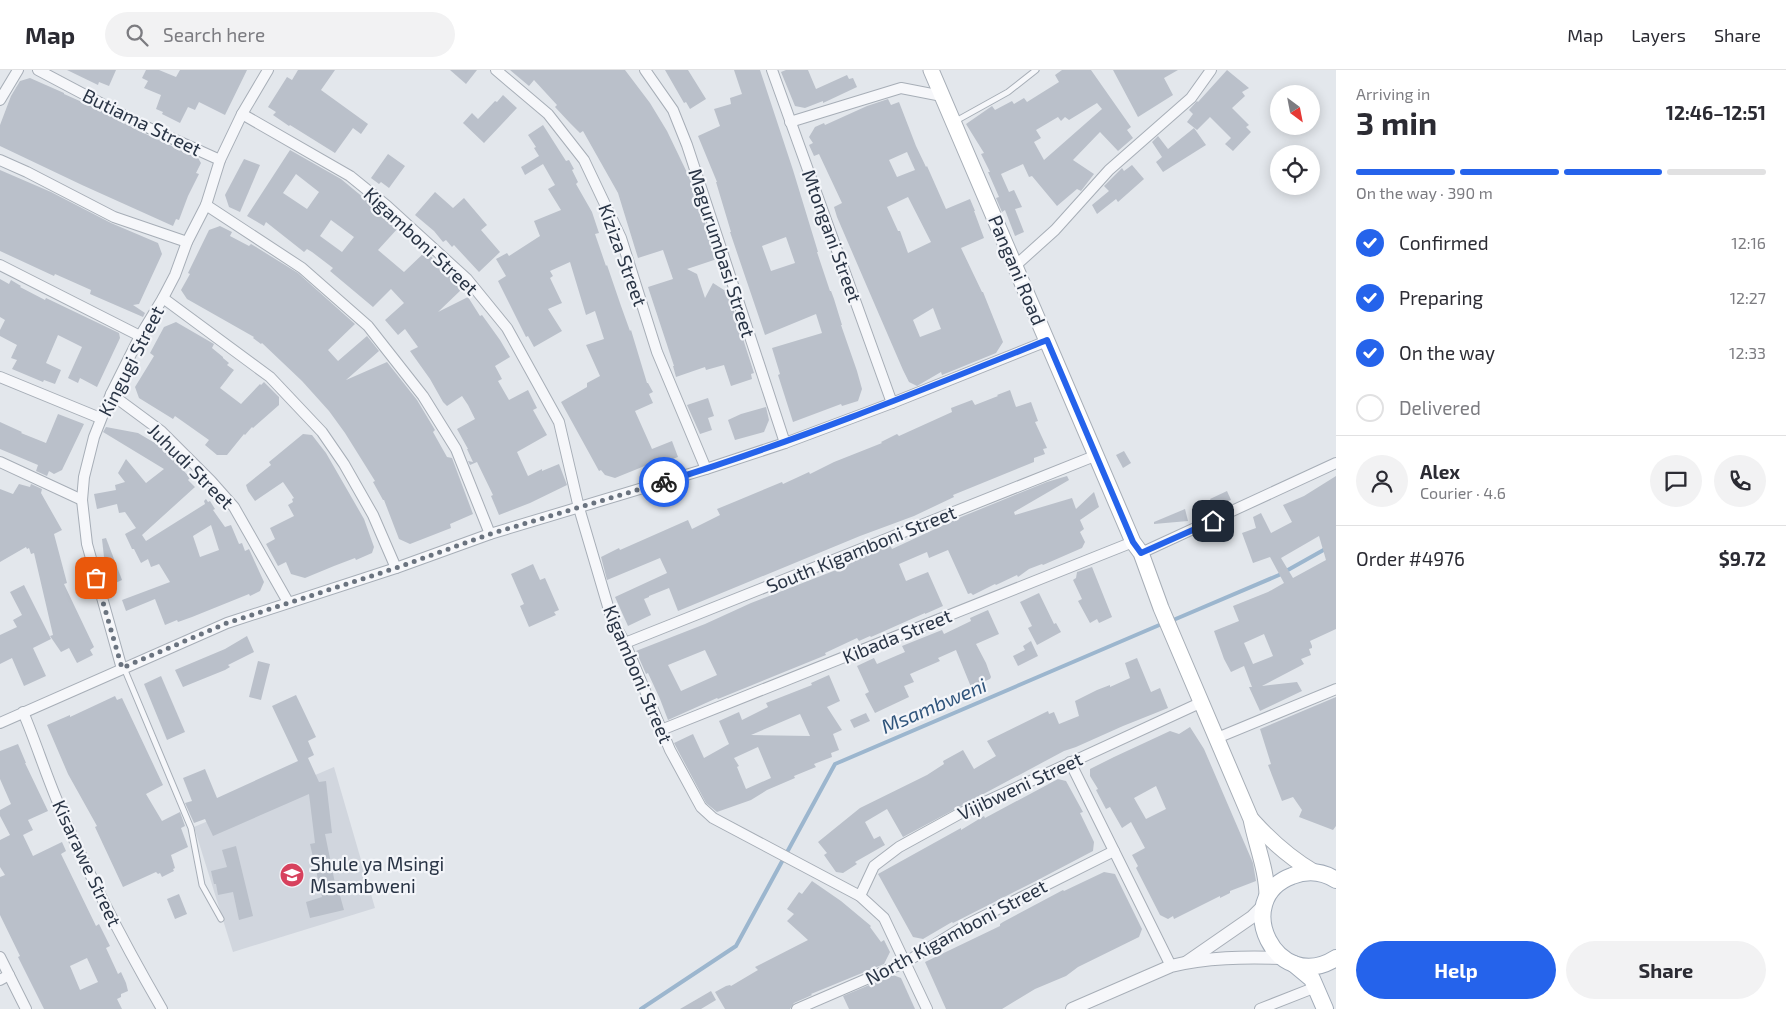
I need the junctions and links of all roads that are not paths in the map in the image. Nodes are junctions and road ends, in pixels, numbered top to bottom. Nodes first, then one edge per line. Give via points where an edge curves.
1 (18, 70) edge
2 (38, 70) edge
3 (268, 70) edge
4 (496, 70) edge
5 (645, 70) edge
6 (772, 70) edge
7 (931, 70) edge
8 (1036, 70) edge
9 (1211, 70) edge
10 (942, 96) junction
11 (0, 100) edge
12 (242, 114) junction
13 (790, 122) junction
14 (954, 122) junction
15 (0, 160) edge
16 (220, 160) junction
17 (206, 205) junction
18 (187, 242) junction
19 (0, 265) edge
20 (1015, 266) junction
21 (163, 298) junction
22 (140, 336) junction
23 (1047, 340) junction
24 (0, 377) edge
25 (111, 394) junction
26 (892, 403) junction
27 (100, 418) junction
28 (786, 443) junction
29 (1097, 455) junction
30 (0, 462) edge
31 (1336, 463) edge
32 (706, 469) junction
33 (82, 500) junction
34 (579, 508) junction
35 (490, 534) junction
36 (1137, 548) junction
37 (396, 568) junction
38 (288, 602) junction
39 (625, 644) junction
40 (123, 668) junction
41 (1336, 689) edge
42 (1202, 702) junction
43 (23, 712) junction
44 (0, 723) edge
45 (661, 730) junction
46 (1217, 738) junction
47 (1070, 762) junction
48 (1251, 819) junction
49 (1114, 851) junction
50 (1329, 876) edge
51 (860, 896) junction
52 (1266, 901) junction
53 (221, 920) dead end
54 (0, 957) edge
55 (1336, 958) edge
56 (1288, 961) junction
57 (906, 962) junction
58 (1184, 963) junction
59 (1171, 966) junction
60 (5, 977) edge
61 (1316, 987) junction
62 (26, 1009) edge
63 (162, 1009) edge
64 (797, 1009) edge
65 (927, 1009) edge
66 (1072, 1009) edge
67 (1260, 1009) edge
68 (1325, 1009) edge

1 - 11 street
2 - 16 street, Butiama Street via 140,124
3 - 12 street, Kingugi Street
4 - 32 street, Kiziza Street via 548,114 584,160 620,238 657,352
5 - 28 street, Magurumbasi Street via 673,110 687,145
6 - 13 street, Mtongani Street
7 - 10 main road, Pangani Road
8 - 14 lane via 1008,92
9 - 20 street via 1192,98 1109,170 1055,230
10 - 13 street via 901,88
10 - 14 main road, Pangani Road
12 - 16 street, Kingugi Street
12 - 34 street, Kigamboni Street via 350,176 467,279 507,328 559,422
13 - 26 street, Mtongani Street
14 - 20 main road, Pangani Road
15 - 18 street via 114,217
16 - 17 street, Kingugi Street
17 - 18 street, Kingugi Street
17 - 35 street via 302,268 368,326 423,396 456,449
18 - 21 street, Kingugi Street
19 - 22 street
20 - 23 main road, Pangani Road
21 - 22 street, Kingugi Street
21 - 37 street via 270,377 322,432 373,515
22 - 25 street, Kingugi Street
23 - 26 street
23 - 29 main road, Pangani Road
24 - 27 street
25 - 27 street, Kingugi Street
25 - 38 street, Juhudi Street via 161,431 234,508
26 - 28 street
27 - 33 street, Kingugi Street via 84,477
28 - 32 street
29 - 36 main road, Pangani Road
29 - 39 street, South Kigamboni Street
30 - 33 street
31 - 36 street, Kibada Street
32 - 34 street
33 - 40 street, Kingugi Street via 87,544
34 - 35 street
34 - 39 street, Kigamboni Street via 612,620
35 - 37 street
36 - 42 main road, Pangani Road
36 - 45 street, Kibada Street
37 - 38 street
38 - 40 street via 227,623
39 - 45 street, Kigamboni Street
40 - 43 street
40 - 53 lane via 191,828 202,885
41 - 46 street
42 - 46 main road, Pangani Road
42 - 47 street, Vijibweni Street
43 - 44 street
43 - 63 street, Kisarawe Street via 96,887
45 - 51 street, Kigamboni Street via 705,812
46 - 48 main road, Pangani Road
47 - 49 street
47 - 51 street, Vijibweni Street via 959,814 899,847 874,866
48 - 50 main road via 1301,864
48 - 52 main road via 1267,881
49 - 57 street, North Kigamboni Street via 968,924
49 - 59 street
50 - 52 main road via 1300,873 1287,878 1276,886
51 - 57 street via 884,918
52 - 56 main road via 1262,920 1264,934 1271,947
52 - 58 street via 1252,918
54 - 60 street
55 - 56 main road via 1308,967
56 - 58 street via 1258,957
56 - 61 main road via 1312,979
57 - 64 street, North Kigamboni Street
57 - 65 street
58 - 59 street
59 - 66 street
60 - 62 street
61 - 67 street
61 - 68 main road

